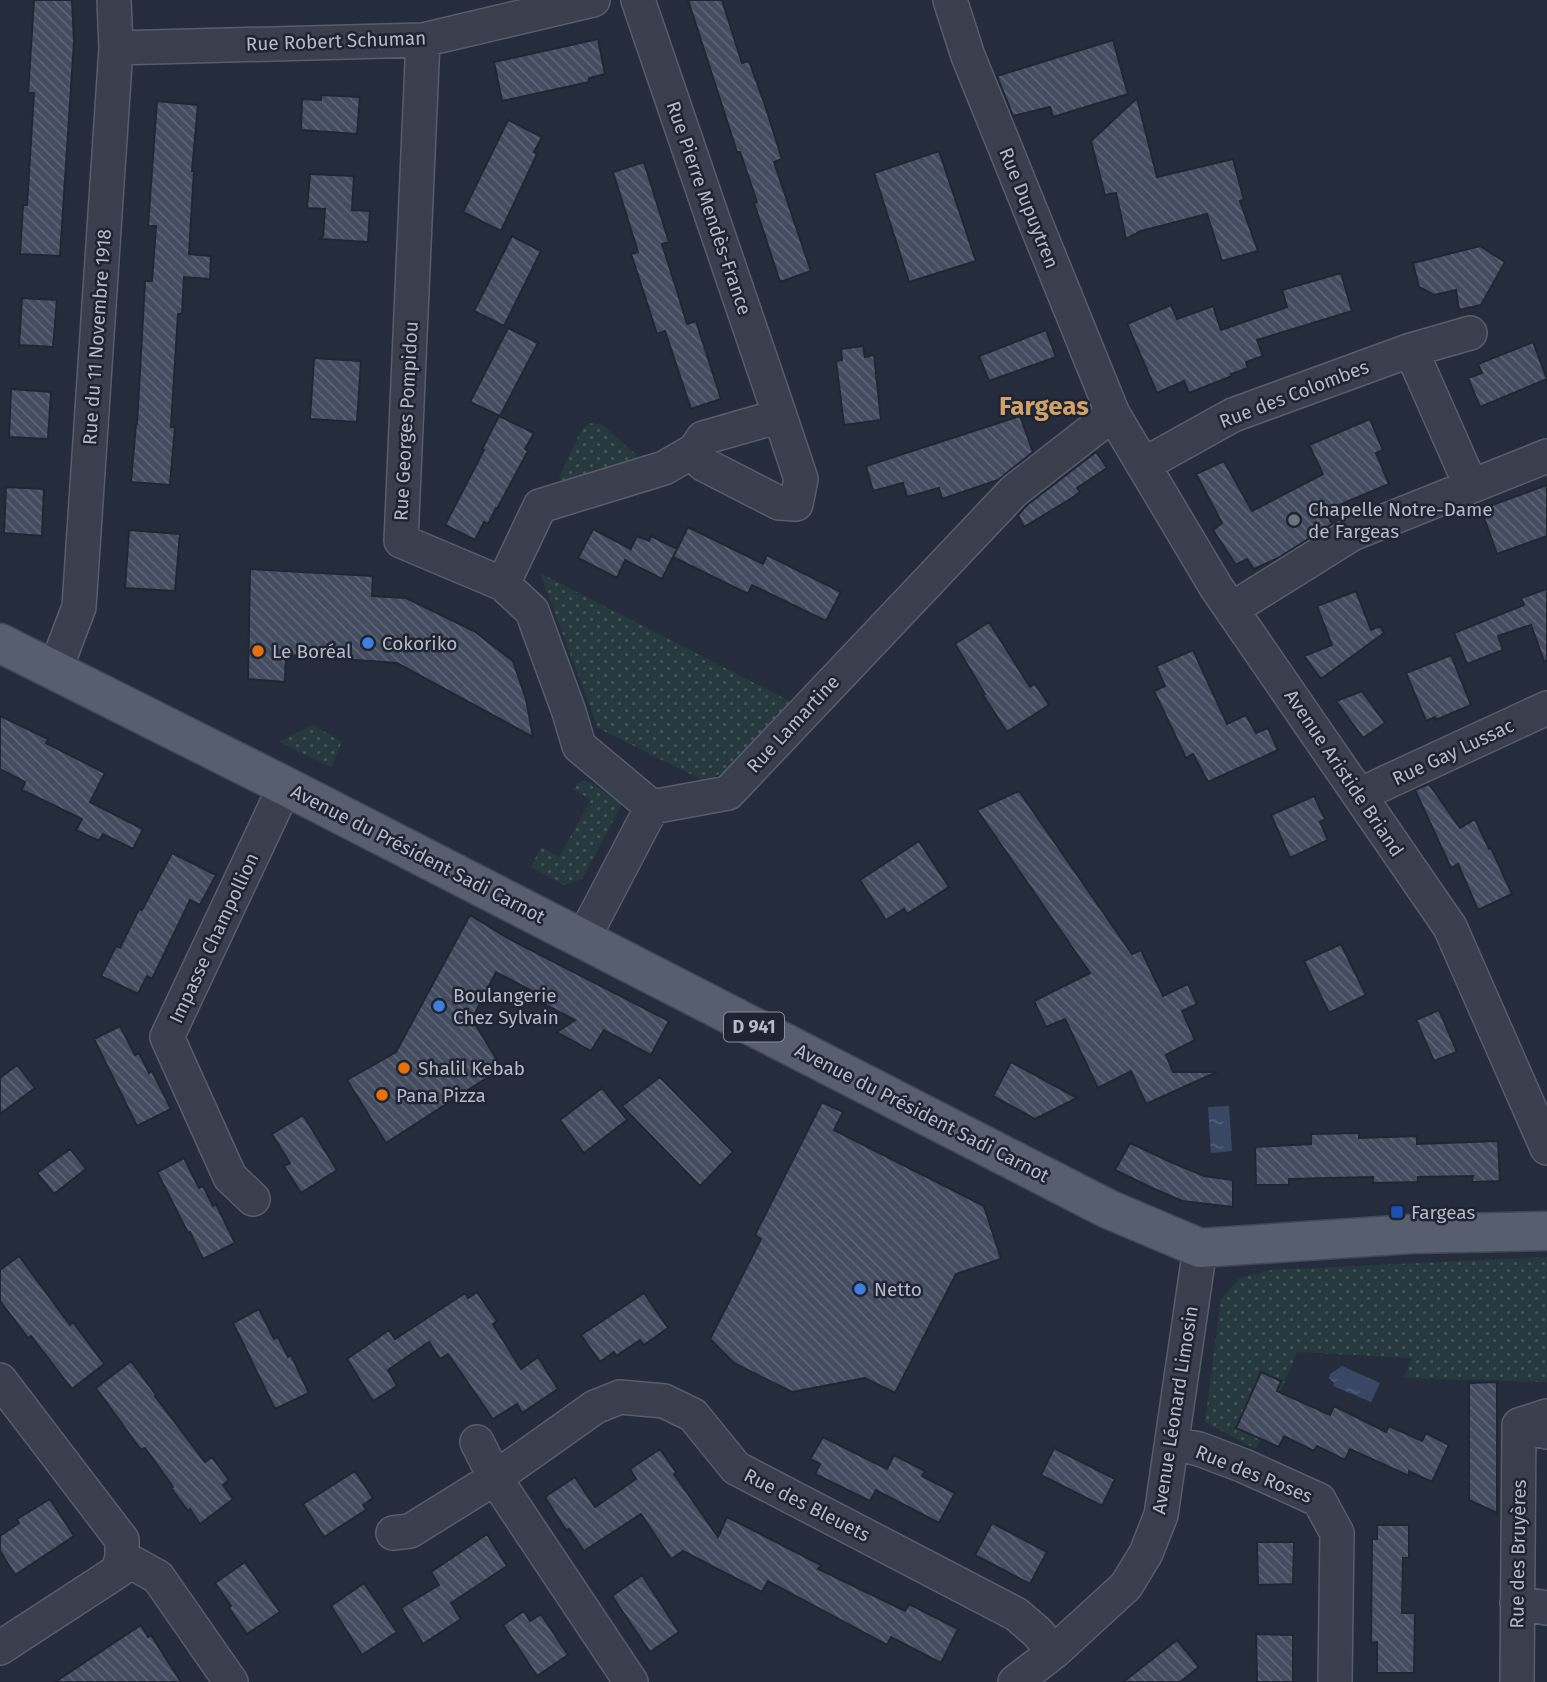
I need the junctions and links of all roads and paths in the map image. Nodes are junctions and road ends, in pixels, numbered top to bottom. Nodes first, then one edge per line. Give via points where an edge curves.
1 (114, 0) edge
2 (593, 0) edge
3 (638, 0) edge
4 (950, 0) edge
5 (424, 40) junction
6 (116, 48) junction
7 (1470, 333) dead end
8 (1411, 350) junction
9 (1113, 414) junction
10 (780, 416) junction
11 (695, 450) junction
12 (1547, 456) edge
13 (1143, 465) junction
14 (1471, 486) junction
15 (503, 584) junction
16 (1232, 609) junction
17 (0, 643) edge
18 (55, 670) junction
19 (1547, 708) edge
20 (285, 786) junction
21 (1359, 795) junction
22 (652, 807) junction
23 (583, 939) junction
24 (1547, 1148) edge
25 (253, 1199) dead end
26 (1547, 1231) edge
27 (1200, 1248) junction
28 (0, 1380) edge
29 (1538, 1424) edge
30 (477, 1442) dead end
31 (1172, 1443) junction
32 (495, 1478) junction
33 (393, 1533) dead end
34 (122, 1557) junction
35 (1532, 1606) edge
36 (0, 1648) edge
37 (1054, 1652) junction
38 (231, 1682) edge
39 (631, 1682) edge
40 (1015, 1682) edge
41 (1335, 1682) edge
42 (1517, 1682) edge

1 - 6 street, Rue du 11 Novembre 1918
2 - 5 street, Rue Robert Schuman
3 - 10 street, Rue Pierre Mendès-France
4 - 9 street, Rue Dupuytren via 968,56
5 - 6 street, Rue Robert Schuman
5 - 15 street, Rue Georges Pompidou via 401,541
6 - 18 street, Rue du 11 Novembre 1918 via 79,607
7 - 8 street, Rue des Colombes
8 - 13 street, Rue des Colombes via 1233,415
8 - 14 street
9 - 13 street, Avenue Aristide Briand
9 - 22 street, Rue Lamartine via 1014,491 728,793
10 - 11 street via 703,438
10 - 11 street, Rue Pierre Mendès-France via 801,480 796,504 779,502 703,464
11 - 15 street via 664,468 540,506
12 - 14 street
13 - 16 street, Avenue Aristide Briand
14 - 16 street via 1352,534
15 - 22 street, Rue Georges Pompidou via 532,611 579,746
16 - 21 street, Avenue Aristide Briand
17 - 18 main road, Avenue du Président Sadi Carnot / D 941
18 - 20 main road, Avenue du Président Sadi Carnot / D 941
19 - 21 street, Rue Gay Lussac
20 - 23 main road, Avenue du Président Sadi Carnot / D 941
20 - 25 street, Impasse Champollion via 167,1037 230,1177
21 - 24 street, Avenue Aristide Briand via 1450,927
22 - 23 street
23 - 27 main road, Avenue du Président Sadi Carnot / D 941 via 1108,1209
26 - 27 main road, Avenue du Président Sadi Carnot / D 941 via 1410,1234
27 - 31 street, Avenue Léonard Limosin
28 - 34 street via 122,1540
29 - 35 street, Rue des Bruyères
30 - 32 street
31 - 37 street, Avenue Léonard Limosin via 1161,1515 1146,1553 1126,1586
31 - 41 street, Rue des Roses via 1244,1466 1319,1500 1337,1533
32 - 33 street, Rue des Bleuets via 411,1531
32 - 37 street, Rue des Bleuets via 595,1407 620,1397 664,1401 693,1415 736,1468 1016,1614
32 - 39 street
34 - 36 street via 118,1571
34 - 38 street via 158,1577
35 - 42 street, Rue des Bruyères
37 - 40 street, Avenue Léonard Limosin

